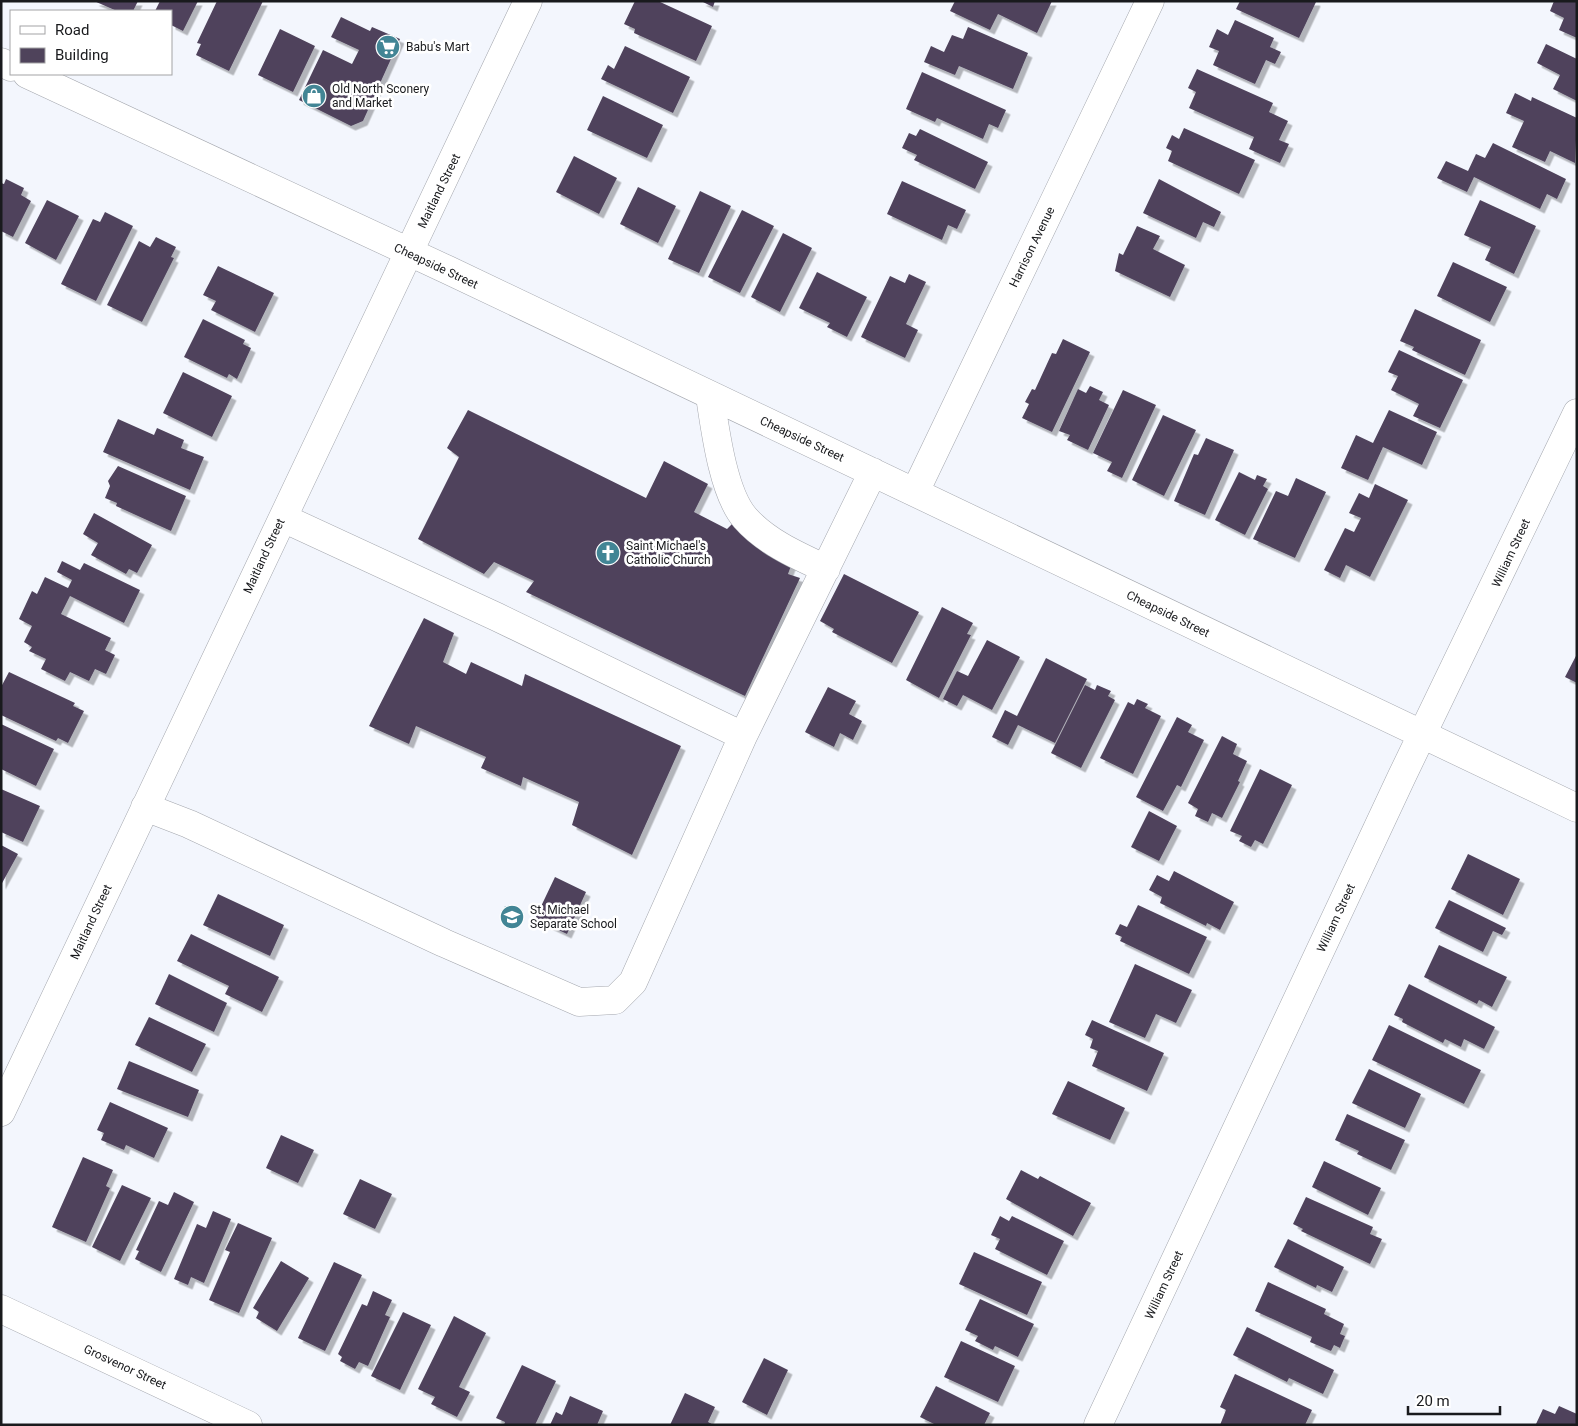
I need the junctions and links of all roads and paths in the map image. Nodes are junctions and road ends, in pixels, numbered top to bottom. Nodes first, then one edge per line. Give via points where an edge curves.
1 (528, 1) edge
2 (1150, 1) edge
3 (28, 75) edge
4 (408, 253) junction
5 (710, 396) junction
6 (1577, 413) edge
7 (873, 472) junction
8 (915, 492) junction
9 (283, 518) junction
10 (826, 569) junction
11 (742, 736) junction
12 (1424, 736) junction
13 (146, 807) junction
14 (1577, 808) edge
15 (1, 1112) edge
16 (1, 1308) edge
17 (248, 1425) edge
18 (1098, 1425) edge

1 - 4 street, Maitland Street
2 - 8 street, Harrison Avenue
3 - 4 street, Cheapside Street
4 - 5 street, Cheapside Street
4 - 9 street, Maitland Street
5 - 7 street, Cheapside Street
5 - 10 street via 722,461 733,498 744,518 779,545
6 - 12 street, William Street
7 - 8 street, Cheapside Street
7 - 10 street
8 - 12 street, Cheapside Street
9 - 11 street
9 - 13 street, Maitland Street
10 - 11 street
11 - 13 street via 633,982 615,1000 599,1003 579,1002
12 - 14 street, Cheapside Street
12 - 18 street, William Street via 1402,776
13 - 15 street, Maitland Street
16 - 17 street, Grosvenor Street

